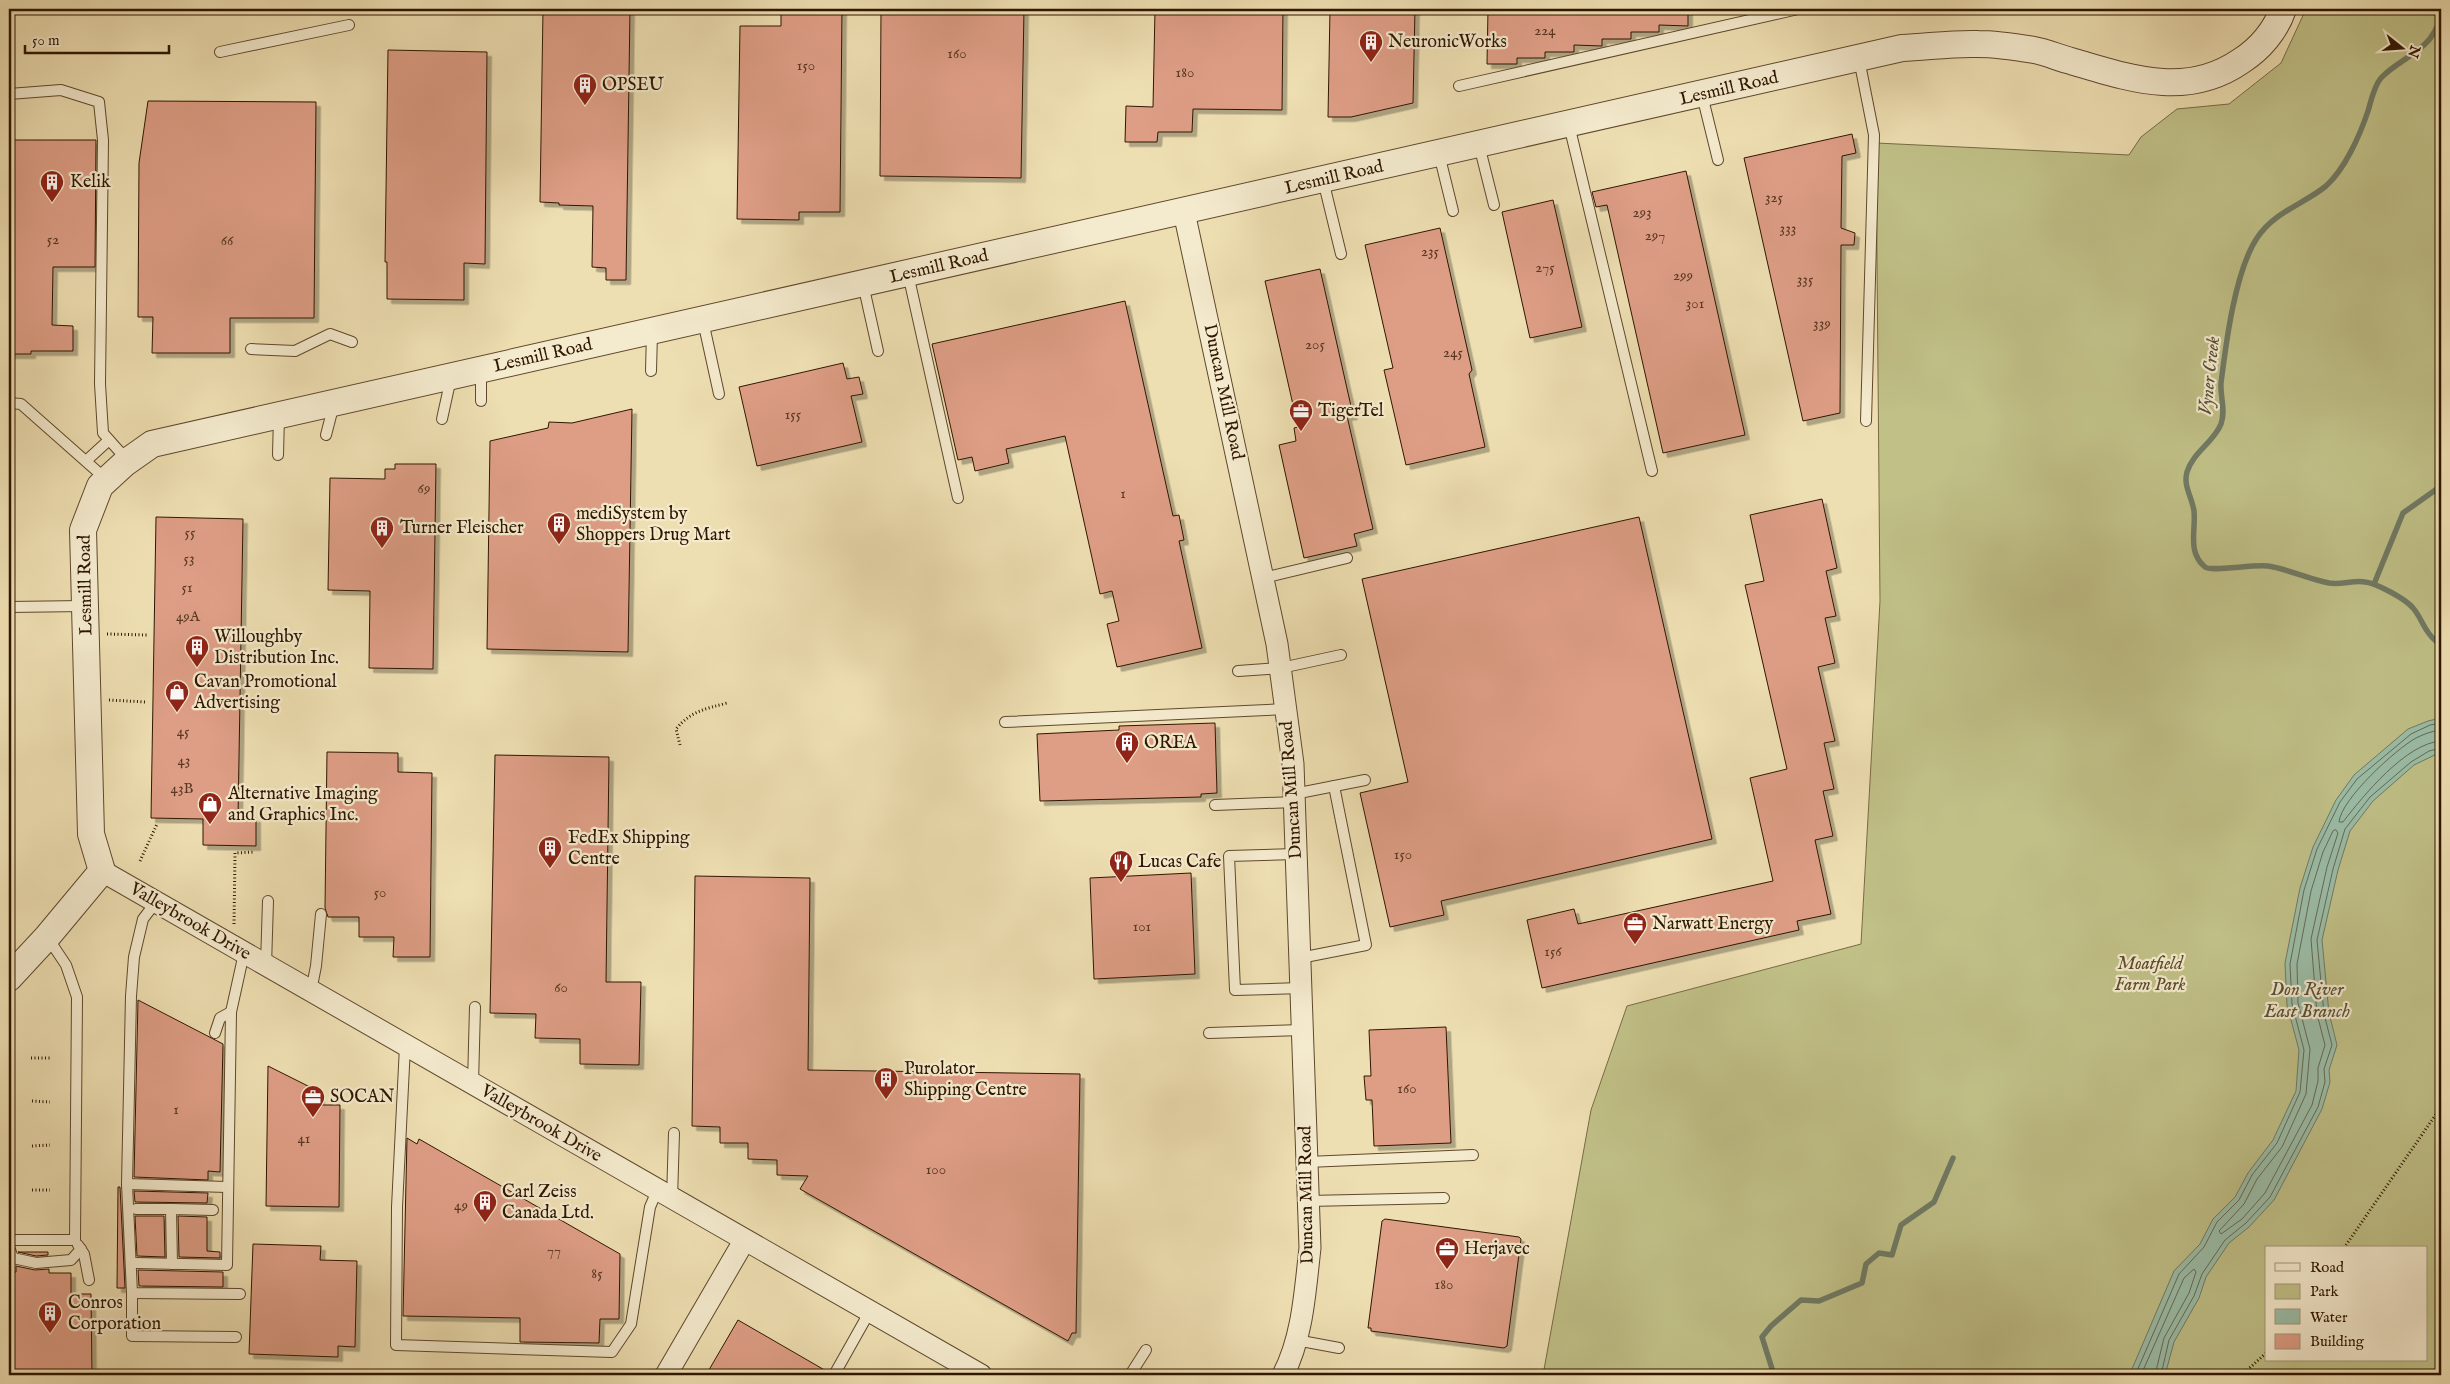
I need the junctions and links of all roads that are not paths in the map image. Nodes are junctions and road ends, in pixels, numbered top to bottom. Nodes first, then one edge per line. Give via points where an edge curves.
1 (1798, 9) edge
2 (2283, 9) edge
3 (349, 25) dead end
4 (220, 52) dead end
5 (1858, 59) junction
6 (1459, 86) dead end
7 (9, 94) edge
8 (1702, 94) junction
9 (1569, 125) junction
10 (1479, 145) junction
11 (1439, 154) junction
12 (1718, 160) dead end
13 (1324, 180) junction
14 (1494, 205) dead end
15 (1453, 211) dead end
16 (1184, 212) junction
17 (1341, 254) dead end
18 (908, 274) junction
19 (863, 284) junction
20 (703, 321) junction
21 (652, 331) junction
22 (352, 342) dead end
23 (251, 349) dead end
24 (878, 351) dead end
25 (481, 370) junction
26 (651, 371) dead end
27 (451, 377) junction
28 (719, 394) dead end
29 (9, 395) edge
30 (481, 401) dead end
31 (9, 403) edge
32 (335, 403) junction
33 (21, 404) junction
34 (279, 415) junction
35 (442, 419) dead end
36 (1866, 421) dead end
37 (326, 434) dead end
38 (109, 440) junction
39 (278, 455) dead end
40 (128, 461) junction
41 (86, 462) junction
42 (1652, 470) dead end
43 (107, 480) junction
44 (958, 498) dead end
45 (1347, 558) dead end
46 (1263, 578) junction
47 (85, 606) junction
48 (9, 607) edge
49 (1341, 655) dead end
50 (1280, 668) junction
51 (1238, 671) dead end
52 (1286, 709) junction
53 (1005, 722) dead end
54 (1365, 780) dead end
55 (1334, 786) junction
56 (1294, 798) junction
57 (1215, 805) dead end
58 (1296, 854) junction
59 (102, 871) junction
60 (156, 902) junction
61 (268, 902) dead end
62 (321, 914) dead end
63 (48, 937) junction
64 (244, 953) junction
65 (1300, 958) junction
66 (266, 966) junction
67 (9, 978) edge
68 (1301, 988) junction
69 (310, 992) junction
70 (475, 1007) dead end
71 (231, 1012) junction
72 (1302, 1030) junction
73 (1209, 1032) dead end
74 (215, 1034) dead end
75 (405, 1046) junction
76 (473, 1085) junction
77 (674, 1133) dead end
78 (1473, 1155) dead end
79 (1307, 1162) junction
80 (127, 1184) junction
81 (228, 1187) junction
82 (664, 1195) junction
83 (1444, 1198) dead end
84 (1308, 1202) junction
85 (136, 1209) dead end
86 (171, 1209) junction
87 (213, 1210) dead end
88 (9, 1240) edge
89 (74, 1240) junction
90 (744, 1241) junction
91 (9, 1247) edge
92 (81, 1249) junction
93 (135, 1263) dead end
94 (172, 1264) junction
95 (89, 1280) dead end
96 (132, 1293) junction
97 (240, 1294) dead end
98 (870, 1311) junction
99 (236, 1337) dead end
100 (1296, 1340) junction
101 (1339, 1348) dead end
102 (1146, 1350) dead end
103 (666, 1375) edge
104 (834, 1375) edge
105 (981, 1375) edge
106 (1130, 1375) edge
107 (1283, 1375) edge

1 - 6 lane
2 - 5 street, Lesmill Road via 2270,35 2250,55 2230,69 2184,84 2135,79 2037,50 1977,44 1902,48
3 - 4 lane
5 - 8 street, Lesmill Road
5 - 36 lane via 1874,135
7 - 38 lane via 61,90 99,102 103,140 100,384 103,433
8 - 9 street, Lesmill Road
8 - 12 lane
9 - 10 street, Lesmill Road
9 - 42 lane
10 - 11 street, Lesmill Road
10 - 14 lane
11 - 13 street, Lesmill Road
11 - 15 lane
13 - 16 street, Lesmill Road
13 - 17 lane
16 - 18 street, Lesmill Road
16 - 46 street, Duncan Mill Road
18 - 19 street, Lesmill Road
18 - 44 lane
19 - 20 street, Lesmill Road
19 - 24 lane
20 - 21 street, Lesmill Road
20 - 28 lane
21 - 25 street, Lesmill Road
21 - 26 lane
22 - 23 lane via 330,334 295,351
25 - 27 street, Lesmill Road
25 - 30 lane
27 - 32 street, Lesmill Road
27 - 35 lane
29 - 33 lane
31 - 33 lane
32 - 34 street, Lesmill Road
32 - 37 lane
33 - 41 lane
34 - 39 lane
34 - 40 street, Lesmill Road via 152,444
38 - 40 lane
38 - 41 lane
40 - 43 street, Lesmill Road
41 - 43 lane
43 - 47 street, Lesmill Road via 100,486 83,530
45 - 46 lane
46 - 50 street, Duncan Mill Road
47 - 48 lane
47 - 59 street, Lesmill Road via 91,834
49 - 50 lane
50 - 51 lane
50 - 52 street, Duncan Mill Road
52 - 53 lane
52 - 56 street, Duncan Mill Road
54 - 55 lane
55 - 56 lane
55 - 65 lane via 1366,944
56 - 57 lane
56 - 58 street, Duncan Mill Road
58 - 65 street, Duncan Mill Road
58 - 68 lane via 1229,856 1235,990
59 - 60 street, Valleybrook Drive
59 - 63 street
60 - 64 street, Valleybrook Drive
60 - 80 lane via 143,919 134,957
61 - 66 lane
62 - 69 lane
63 - 67 street
63 - 89 lane via 66,965 77,996
64 - 66 street, Valleybrook Drive
64 - 71 lane
65 - 68 street, Duncan Mill Road
66 - 69 street, Valleybrook Drive
68 - 72 street, Duncan Mill Road
69 - 75 street, Valleybrook Drive
70 - 76 lane
71 - 74 lane via 220,1018
71 - 81 lane
72 - 73 lane
72 - 79 street, Duncan Mill Road
75 - 76 street, Valleybrook Drive
75 - 82 lane via 397,1207 396,1345 612,1352 631,1324 648,1216
76 - 82 street, Valleybrook Drive
77 - 82 lane
78 - 79 lane
79 - 84 street, Duncan Mill Road
80 - 81 lane
80 - 96 lane
81 - 94 lane via 227,1265
82 - 90 street, Valleybrook Drive
83 - 84 lane
84 - 100 street, Duncan Mill Road via 1310,1248 1303,1313
85 - 86 lane
86 - 87 lane
86 - 94 lane
88 - 89 lane
89 - 92 lane
90 - 98 street, Valleybrook Drive
90 - 103 street
91 - 92 lane via 13,1258 36,1263 71,1260
92 - 95 lane
93 - 94 lane
96 - 97 lane
96 - 99 lane via 132,1336
98 - 104 lane
98 - 105 street, Valleybrook Drive
100 - 101 lane
100 - 107 street, Duncan Mill Road
102 - 106 lane

